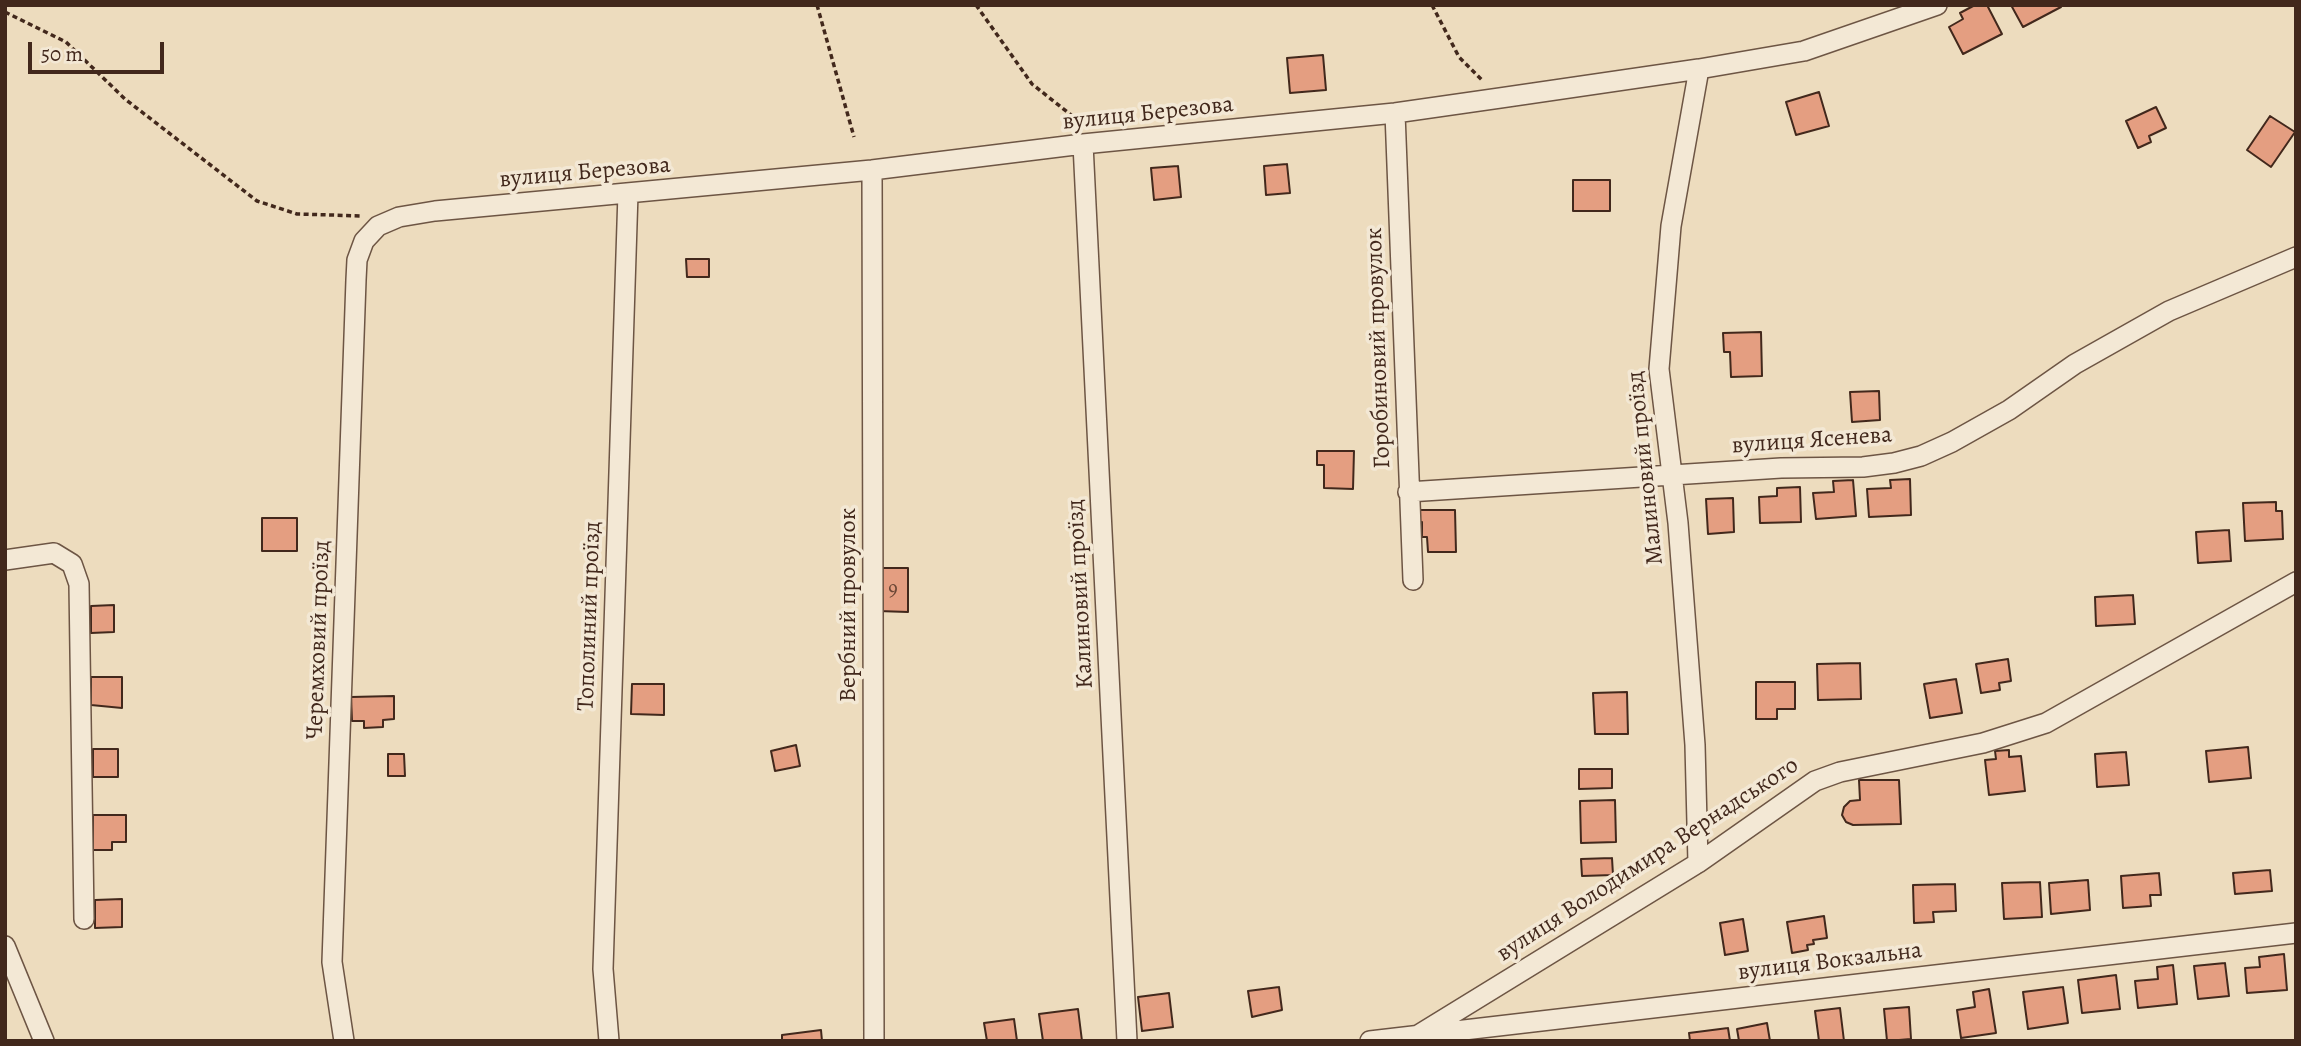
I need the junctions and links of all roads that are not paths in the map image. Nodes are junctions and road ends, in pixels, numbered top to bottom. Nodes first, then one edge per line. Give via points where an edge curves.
1 (1937, 5) edge
2 (1699, 69) junction
3 (1395, 113) junction
4 (1083, 144) junction
5 (873, 170) junction
6 (628, 193) junction
7 (364, 242) joint
8 (2296, 257) edge
9 (1672, 475) junction
10 (1408, 492) junction
11 (5, 559) edge
12 (1413, 580) dead end
13 (2296, 582) edge
14 (1698, 863) junction
15 (84, 919) dead end
16 (2296, 933) edge
17 (5, 946) edge
18 (1418, 1038) edge
19 (44, 1041) edge
20 (344, 1041) edge
21 (609, 1041) edge
22 (874, 1041) edge
23 (1127, 1041) edge
24 (1370, 1041) edge

1 - 2 street, вулиця Березова via 1804,51
2 - 3 street, вулиця Березова
2 - 9 street, Малиновий проїзд via 1671,226 1658,369
3 - 4 street, вулиця Березова
3 - 10 street, Горобиновий провулок
4 - 5 street, вулиця Березова
4 - 23 street, Калиновий проїзд
5 - 6 street, вулиця Березова
5 - 22 street, Вербний провулок
6 - 7 street, вулиця Березова via 399,217 378,226
6 - 21 street, Тополиний проїзд via 603,969
7 - 20 street, Черемховий проїзд via 356,280 332,962
8 - 9 street, вулиця Ясенева via 2169,311 2075,364 2009,410 1921,456 1863,467
9 - 10 street, вулиця Ясенева
9 - 14 street, Малиновий проїзд via 1695,744
10 - 12 street, Горобиновий провулок
11 - 15 street via 54,553 72,564 79,584
13 - 14 street, вулиця Володимира Вернадського via 2046,723 1983,743 1815,781
14 - 18 street, вулиця Володимира Вернадського
16 - 18 street, вулиця Вокзальна
17 - 19 street
18 - 24 street, вулиця Вокзальна

